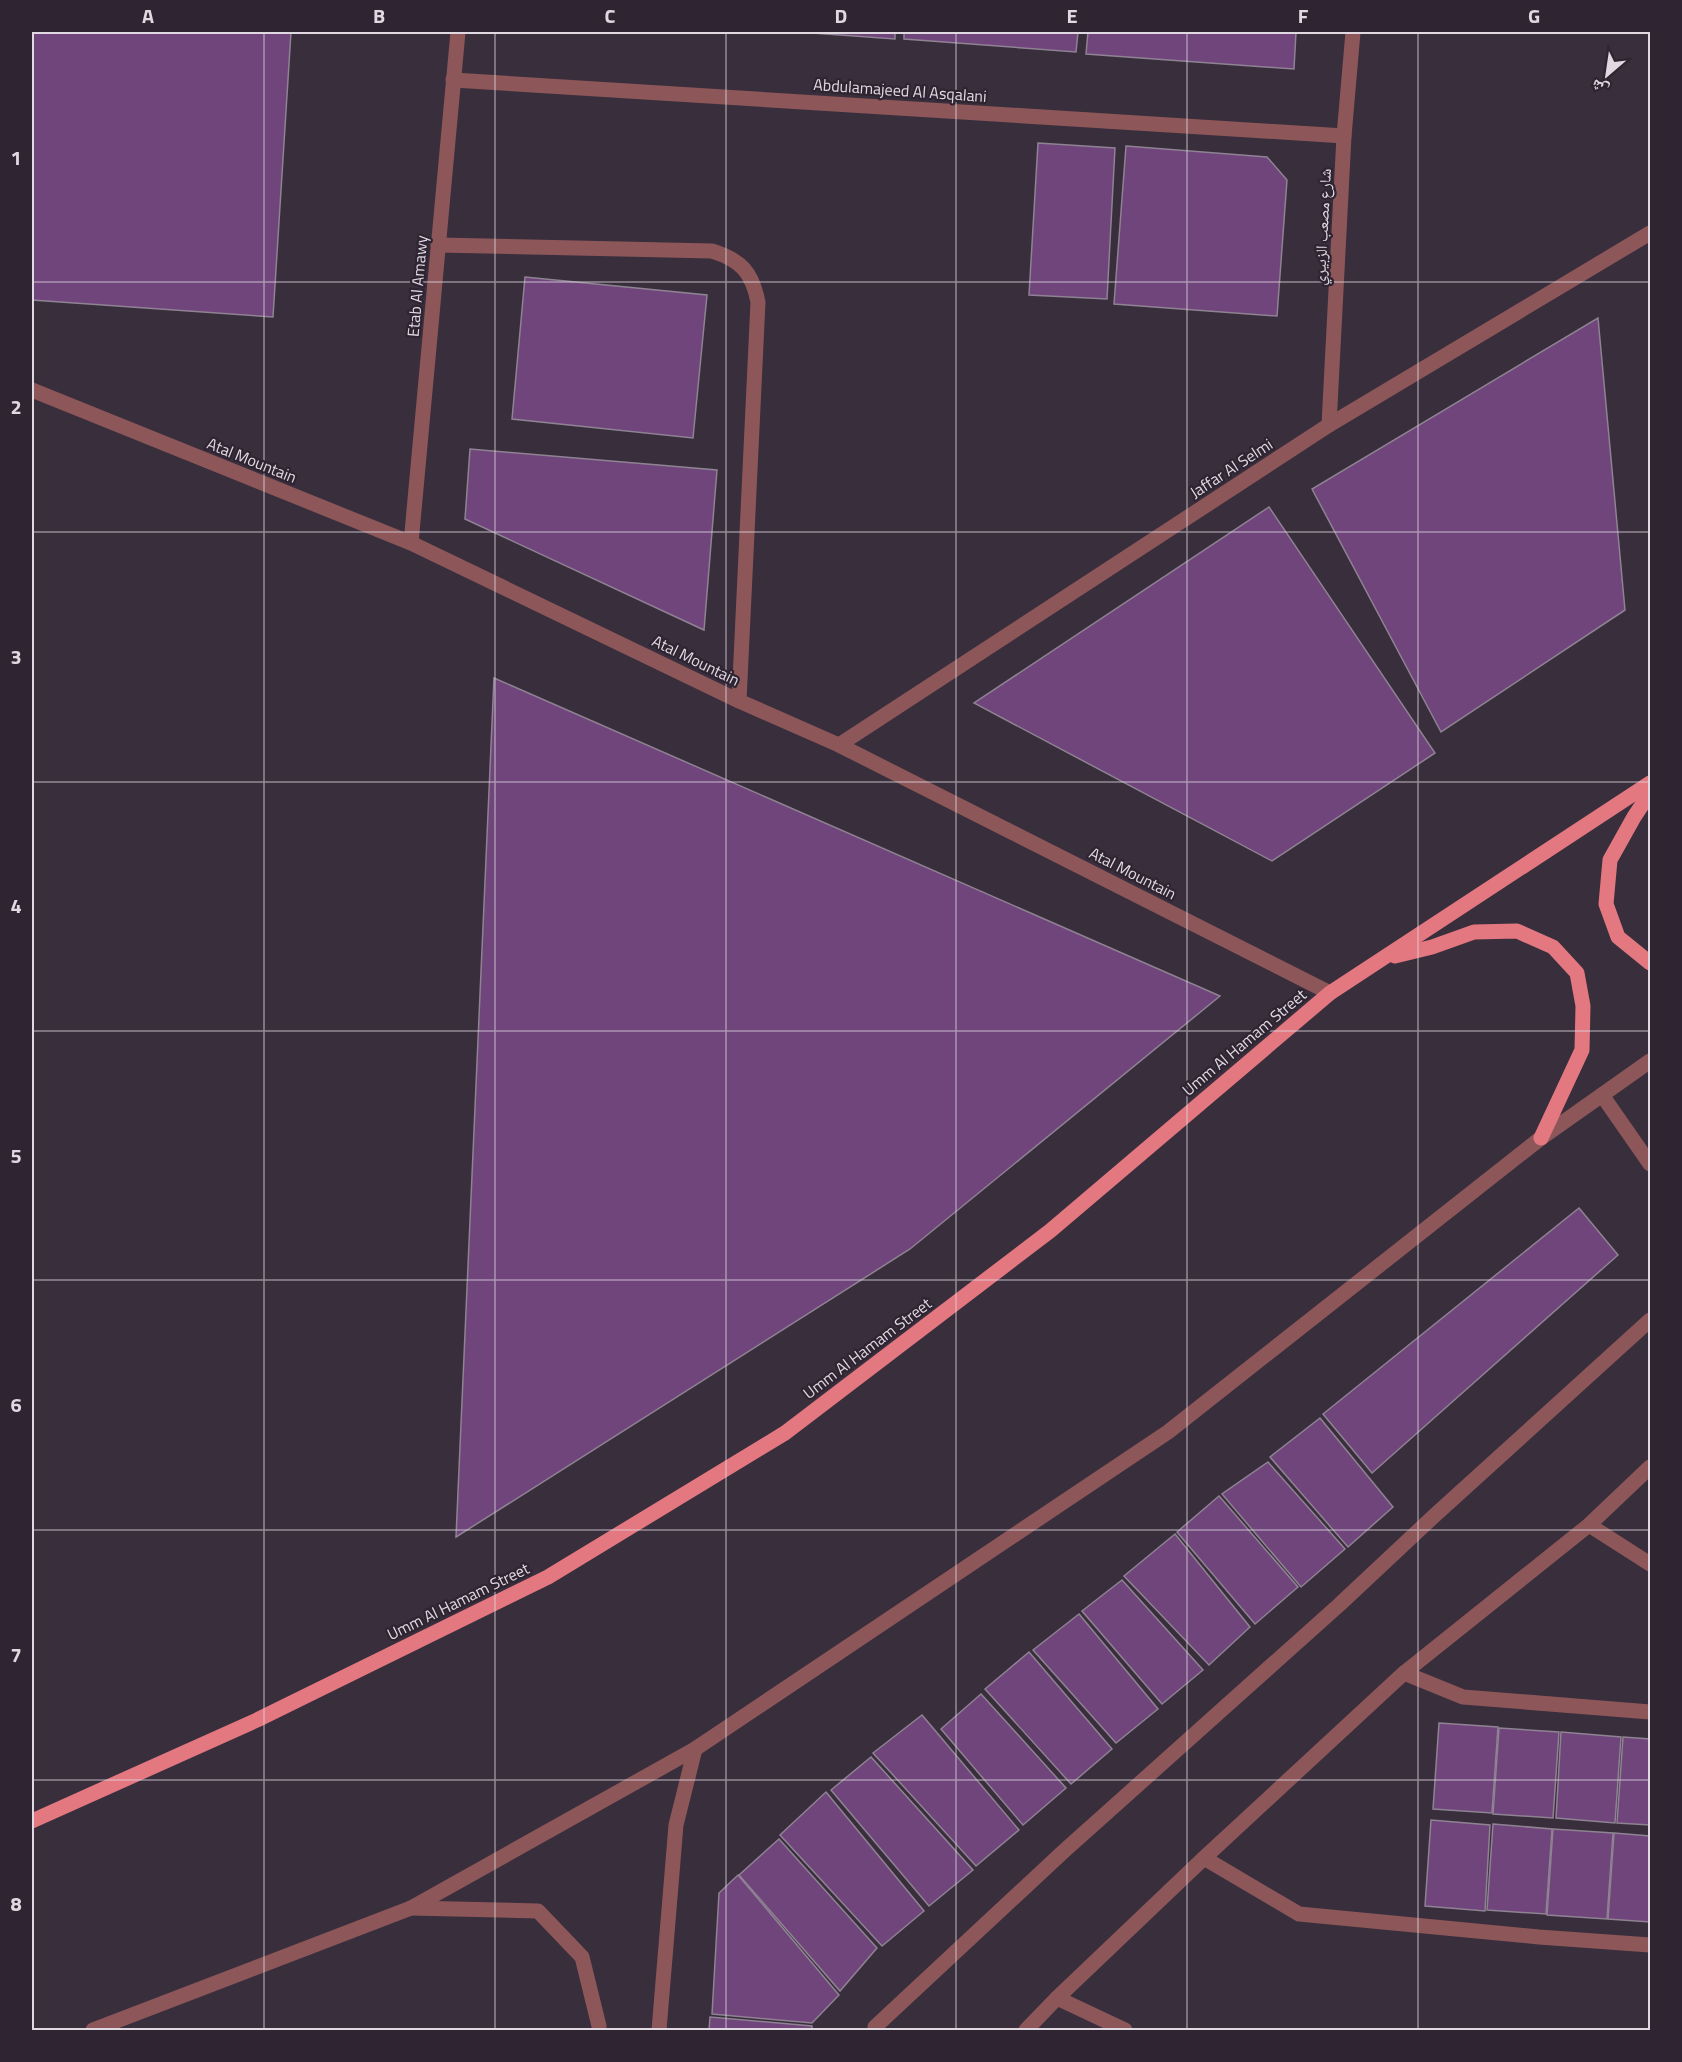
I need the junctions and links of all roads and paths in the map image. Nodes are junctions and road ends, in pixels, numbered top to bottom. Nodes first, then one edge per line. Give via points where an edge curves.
1 (458, 32) edge
2 (1353, 32) edge
3 (453, 80) junction
4 (1344, 136) junction
5 (1650, 233) edge
6 (438, 245) junction
7 (32, 390) edge
8 (1329, 425) junction
9 (411, 543) junction
10 (739, 701) junction
11 (839, 745) junction
12 (1650, 783) edge
13 (1650, 793) edge
14 (1384, 958) junction
15 (1650, 963) edge
16 (1330, 993) junction
17 (1650, 1061) edge
18 (1602, 1095) junction
19 (1541, 1138) junction
20 (1650, 1164) edge
21 (1650, 1320) edge
22 (1650, 1467) edge
23 (1589, 1525) junction
24 (1650, 1564) edge
25 (1404, 1673) junction
26 (1650, 1712) edge
27 (694, 1749) junction
28 (32, 1821) edge
29 (1204, 1858) junction
30 (411, 1908) junction
31 (1650, 1945) edge
32 (1057, 1998) junction
33 (93, 2031) edge
34 (598, 2031) edge
35 (659, 2031) edge
36 (877, 2031) edge
37 (1026, 2031) edge
38 (1125, 2031) edge

1 - 3 street, Etab Al Amawy
2 - 4 street, شارع مصعب الزبيري
3 - 4 street, Abdulamajeed Al Asqalani
3 - 6 street, Etab Al Amawy
4 - 8 street, شارع مصعب الزبيري
5 - 8 street, Jaffar Al Selmi
6 - 9 street, Etab Al Amawy
6 - 10 street via 712,251 730,257 745,270 754,284 758,302
7 - 9 street, Atal Mountain
8 - 11 street, Jaffar Al Selmi
9 - 10 street, Atal Mountain
10 - 11 street, Atal Mountain
11 - 16 street, Atal Mountain
12 - 14 main road, Umm Al Hamam Street
13 - 15 main road via 1610,860 1606,904 1618,937
14 - 16 main road, Umm Al Hamam Street
14 - 19 main road via 1474,932 1516,931 1553,947 1577,973 1583,1006 1582,1050
16 - 28 main road, Umm Al Hamam Street via 1050,1231 785,1433 548,1578 257,1720
17 - 18 street
18 - 19 street
18 - 20 street
19 - 27 street via 1168,1432
21 - 36 street via 1064,1851 875,2027
22 - 23 street
23 - 24 street
23 - 25 street
25 - 26 street via 1463,1697
25 - 29 street
27 - 30 street
27 - 35 street via 676,1825
29 - 31 street via 1299,1914
29 - 32 street
30 - 33 street
30 - 34 street via 538,1911 582,1957
32 - 37 street
32 - 38 street

